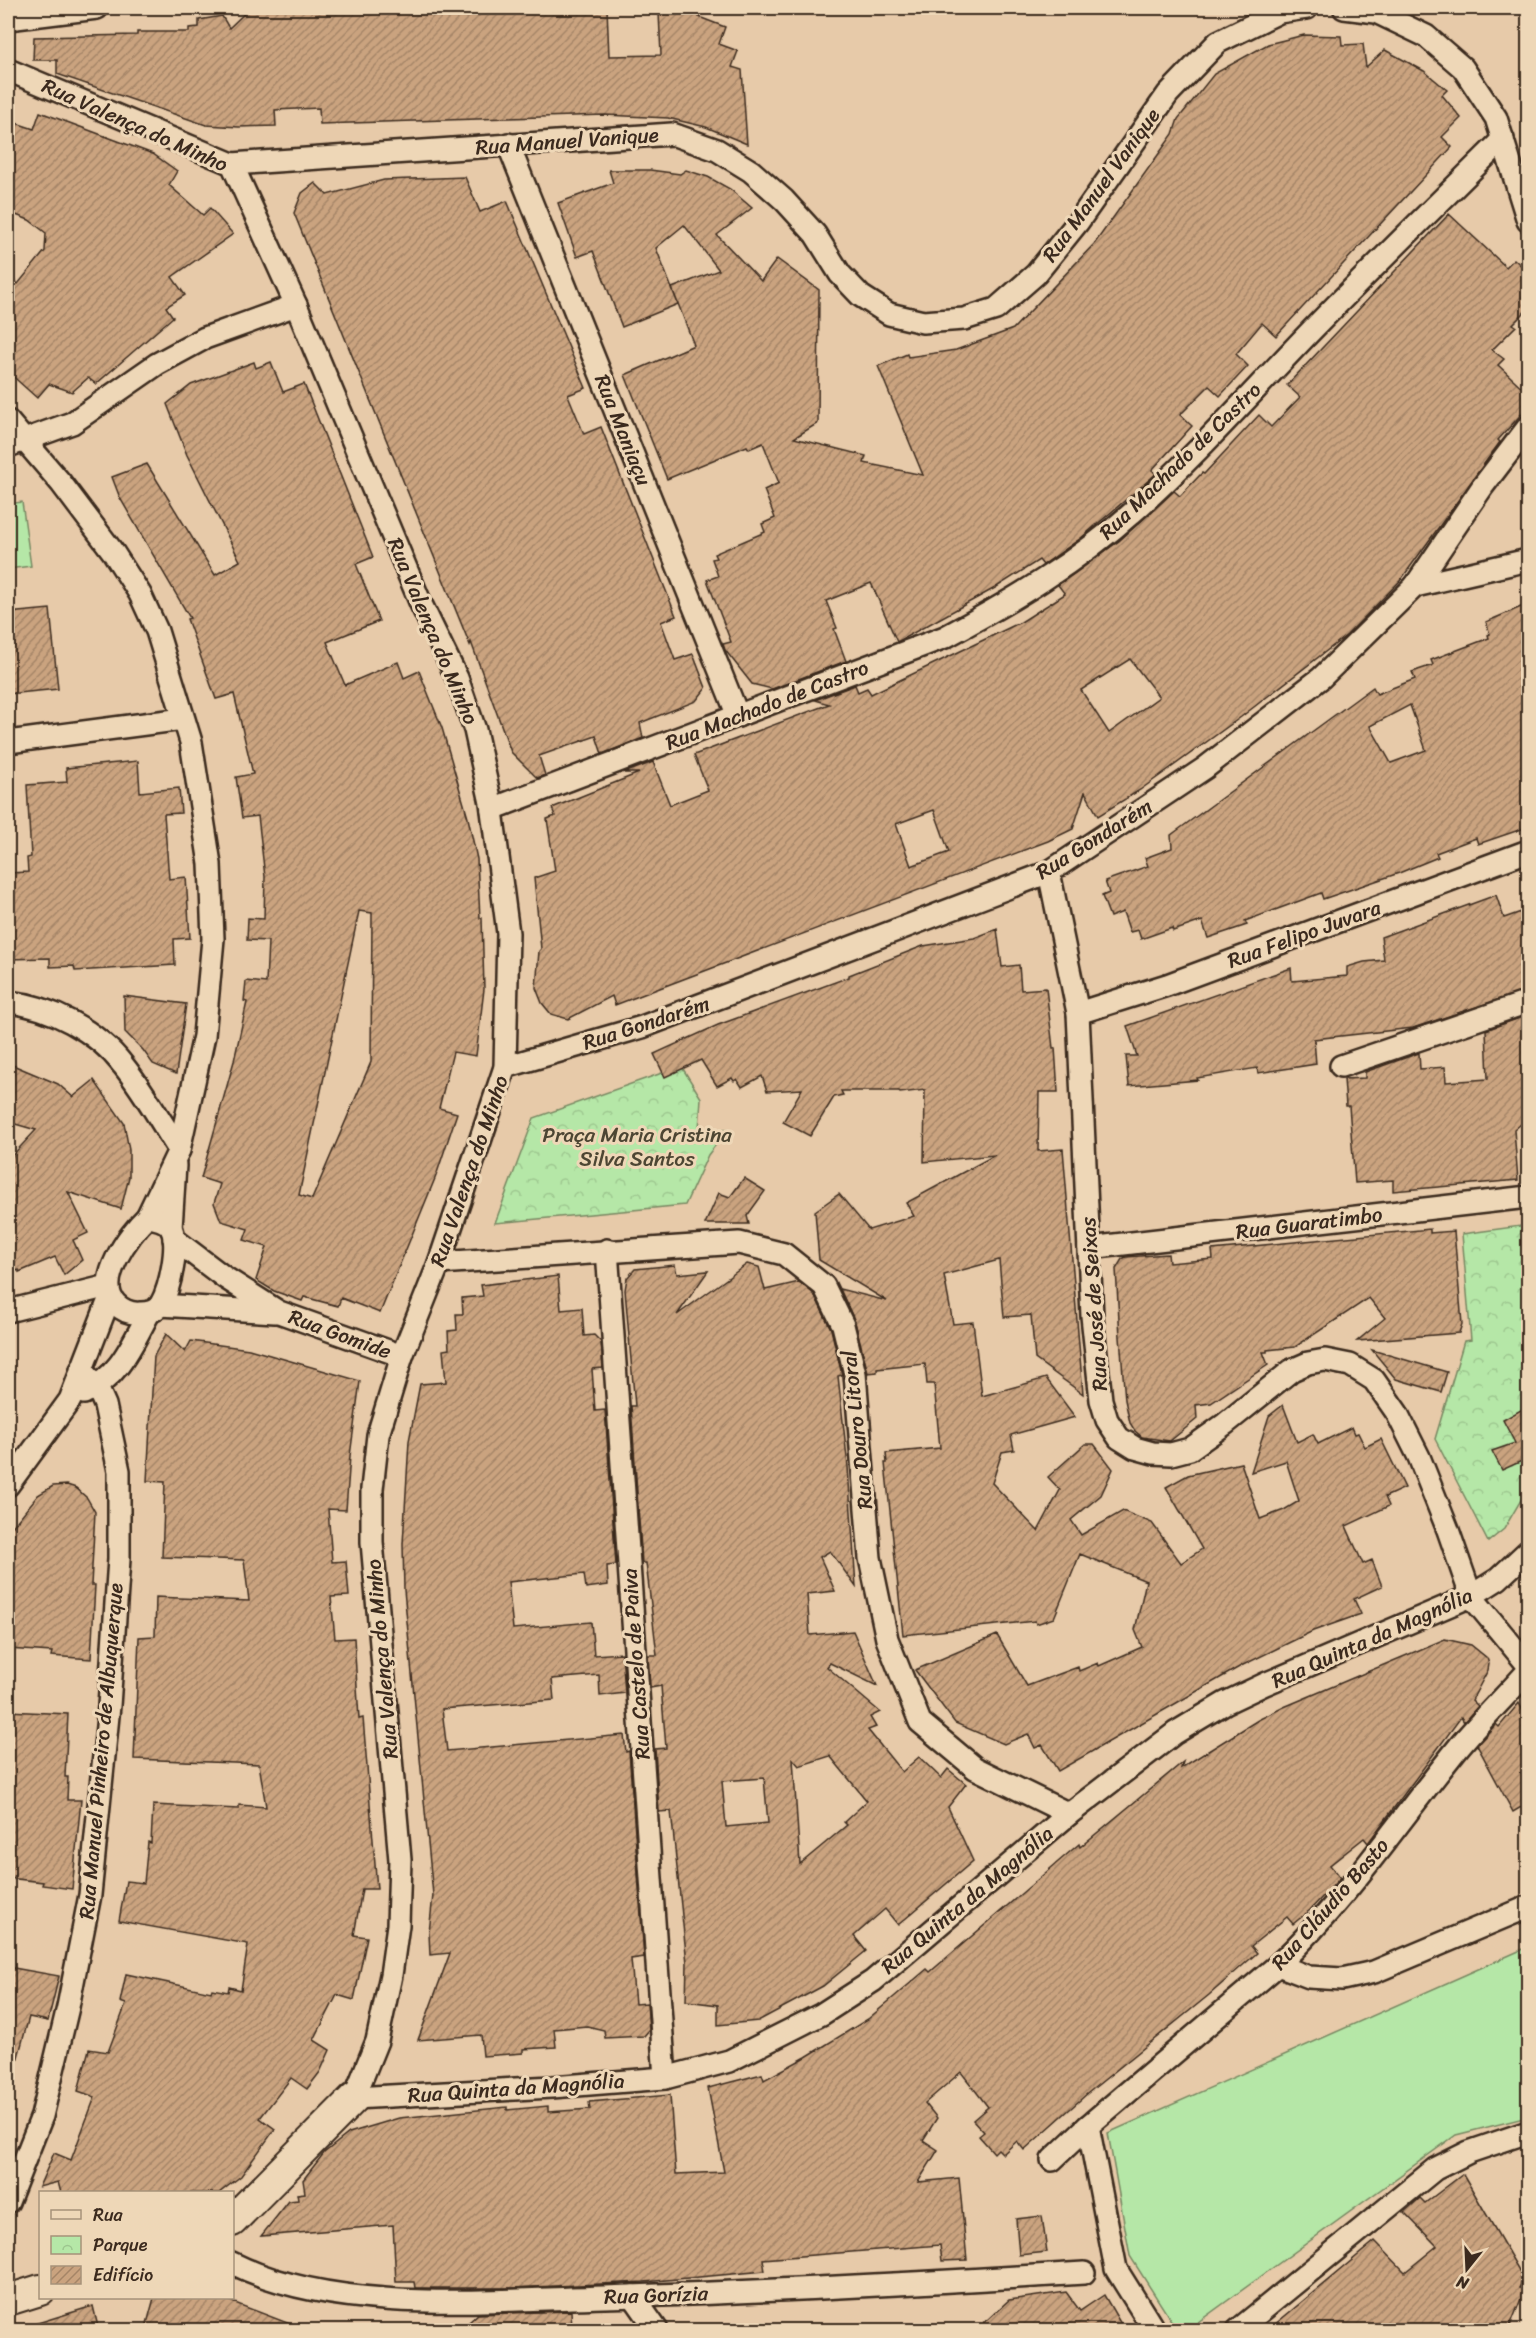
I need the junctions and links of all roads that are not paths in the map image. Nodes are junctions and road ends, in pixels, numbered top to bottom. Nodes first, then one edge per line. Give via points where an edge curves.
1 (97, 8) edge
2 (1307, 8) edge
3 (1344, 8) edge
4 (8, 19) edge
5 (8, 70) edge
6 (1503, 139) junction
7 (508, 144) junction
8 (232, 164) junction
9 (1528, 221) edge
10 (296, 305) junction
11 (8, 421) edge
12 (1528, 427) edge
13 (17, 443) edge
14 (1528, 560) edge
15 (1415, 586) junction
16 (738, 716) junction
17 (183, 719) junction
18 (8, 742) edge
19 (492, 809) junction
20 (1528, 851) edge
21 (1049, 872) junction
22 (8, 1002) edge
23 (1528, 1002) edge
24 (1078, 1013) junction
25 (1341, 1066) dead end
26 (505, 1067) junction
27 (177, 1156) junction
28 (1528, 1197) edge
29 (147, 1217) junction
30 (172, 1233) junction
31 (1089, 1248) junction
32 (607, 1250) junction
33 (439, 1263) junction
34 (109, 1291) junction
35 (154, 1309) junction
36 (8, 1311) edge
37 (279, 1312) junction
38 (402, 1356) junction
39 (81, 1370) junction
40 (97, 1387) junction
41 (70, 1400) junction
42 (8, 1485) edge
43 (1528, 1551) edge
44 (1471, 1596) junction
45 (1528, 1665) edge
46 (1528, 1671) edge
47 (1069, 1814) junction
48 (1528, 1907) edge
49 (1278, 1965) junction
50 (665, 2078) junction
51 (354, 2098) junction
52 (1088, 2126) junction
53 (1528, 2132) edge
54 (1052, 2160) dead end
55 (8, 2202) edge
56 (234, 2219) edge
57 (234, 2264) edge
58 (1084, 2273) dead end
59 (39, 2290) edge
60 (633, 2296) junction
61 (8, 2300) edge
62 (657, 2331) edge
63 (1154, 2331) edge
64 (1238, 2331) edge

1 - 4 street
2 - 7 street, Rua Manuel Vanique via 1279,12 1218,42 1168,94 1078,222 1036,274 996,309 964,319 923,322 889,314 861,296 784,200 751,171 717,150 672,134
3 - 6 street via 1376,12 1426,36 1463,68 1496,118
5 - 8 street, Rua Valença do Minho
6 - 9 street
6 - 16 street, Rua Machado de Castro via 1133,513 1068,564 945,637
7 - 8 street, Rua Manuel Vanique
7 - 16 street, Rua Maniaçu
8 - 10 street, Rua Valença do Minho
10 - 13 street via 205,338 157,364 72,423
10 - 19 street, Rua Valença do Minho via 457,678 475,730
11 - 13 street
12 - 15 street
13 - 17 street via 113,552 140,594 157,631
14 - 15 street
15 - 21 street, Rua Gondarém via 1322,678 1205,768
16 - 19 street, Rua Machado de Castro
17 - 18 street
17 - 27 street via 191,742 210,864 213,939 204,1036
19 - 26 street, Rua Valença do Minho via 508,933
20 - 24 street, Rua Felipo Juvara via 1167,985
21 - 24 street, Rua José de Seixas
21 - 26 street, Rua Gondarém via 642,1027
22 - 27 street via 53,1014 102,1044 122,1063
23 - 25 street
24 - 31 street, Rua José de Seixas
26 - 33 street, Rua Valença do Minho
27 - 29 street
27 - 30 street
28 - 31 street, Rua Guaratimbo
29 - 30 street, Rua Gomide via 165,1222
29 - 34 street via 124,1244 113,1265
30 - 35 street via 171,1272
30 - 37 street, Rua Gomide via 224,1277
31 - 44 street, Rua José de Seixas via 1101,1400 1107,1420 1119,1438 1153,1454 1190,1449 1292,1370 1325,1360 1350,1365 1374,1380 1397,1413 1449,1530
32 - 33 street, Rua Douro Litoral
32 - 47 street, Rua Douro Litoral via 739,1242 784,1254 824,1286 843,1325 855,1374 870,1558 887,1639 921,1722 975,1768
32 - 50 street, Rua Castelo de Paiva
33 - 38 street, Rua Valença do Minho
34 - 35 street, Rua Gomide via 118,1306 127,1311 137,1314
34 - 36 street
34 - 39 street
35 - 37 street, Rua Gomide
35 - 40 street via 122,1361
37 - 38 street, Rua Gomide
38 - 51 street, Rua Valença do Minho via 378,1435 372,1489 372,1542 400,1860 398,1925 377,2041
39 - 40 street, Rua Manuel Pinheiro de Albuquerque
39 - 41 street
40 - 41 street
40 - 55 street, Rua Manuel Pinheiro de Albuquerque via 119,1471 119,1548 109,1706 90,1895 42,2116
41 - 42 street
43 - 44 street, Rua Quinta da Magnólia via 1498,1579
44 - 45 street, Rua José de Seixas
44 - 47 street, Rua Quinta da Magnólia via 1225,1703 1175,1733
46 - 49 street, Rua Cláudio Basto via 1458,1748 1329,1912
47 - 50 street, Rua Quinta da Magnólia via 873,1981 822,2014 729,2061
48 - 49 street via 1374,1972 1342,1979 1309,1977
49 - 52 street, Rua Cláudio Basto
50 - 51 street, Rua Quinta da Magnólia
51 - 56 street
52 - 54 street, Rua Cláudio Basto
52 - 63 street via 1116,2269
53 - 64 street via 1469,2152 1436,2169
57 - 60 street, Rua Gorízia via 252,2273 316,2290 395,2300
58 - 60 street, Rua Gorízia via 831,2289
59 - 61 street
60 - 62 street

